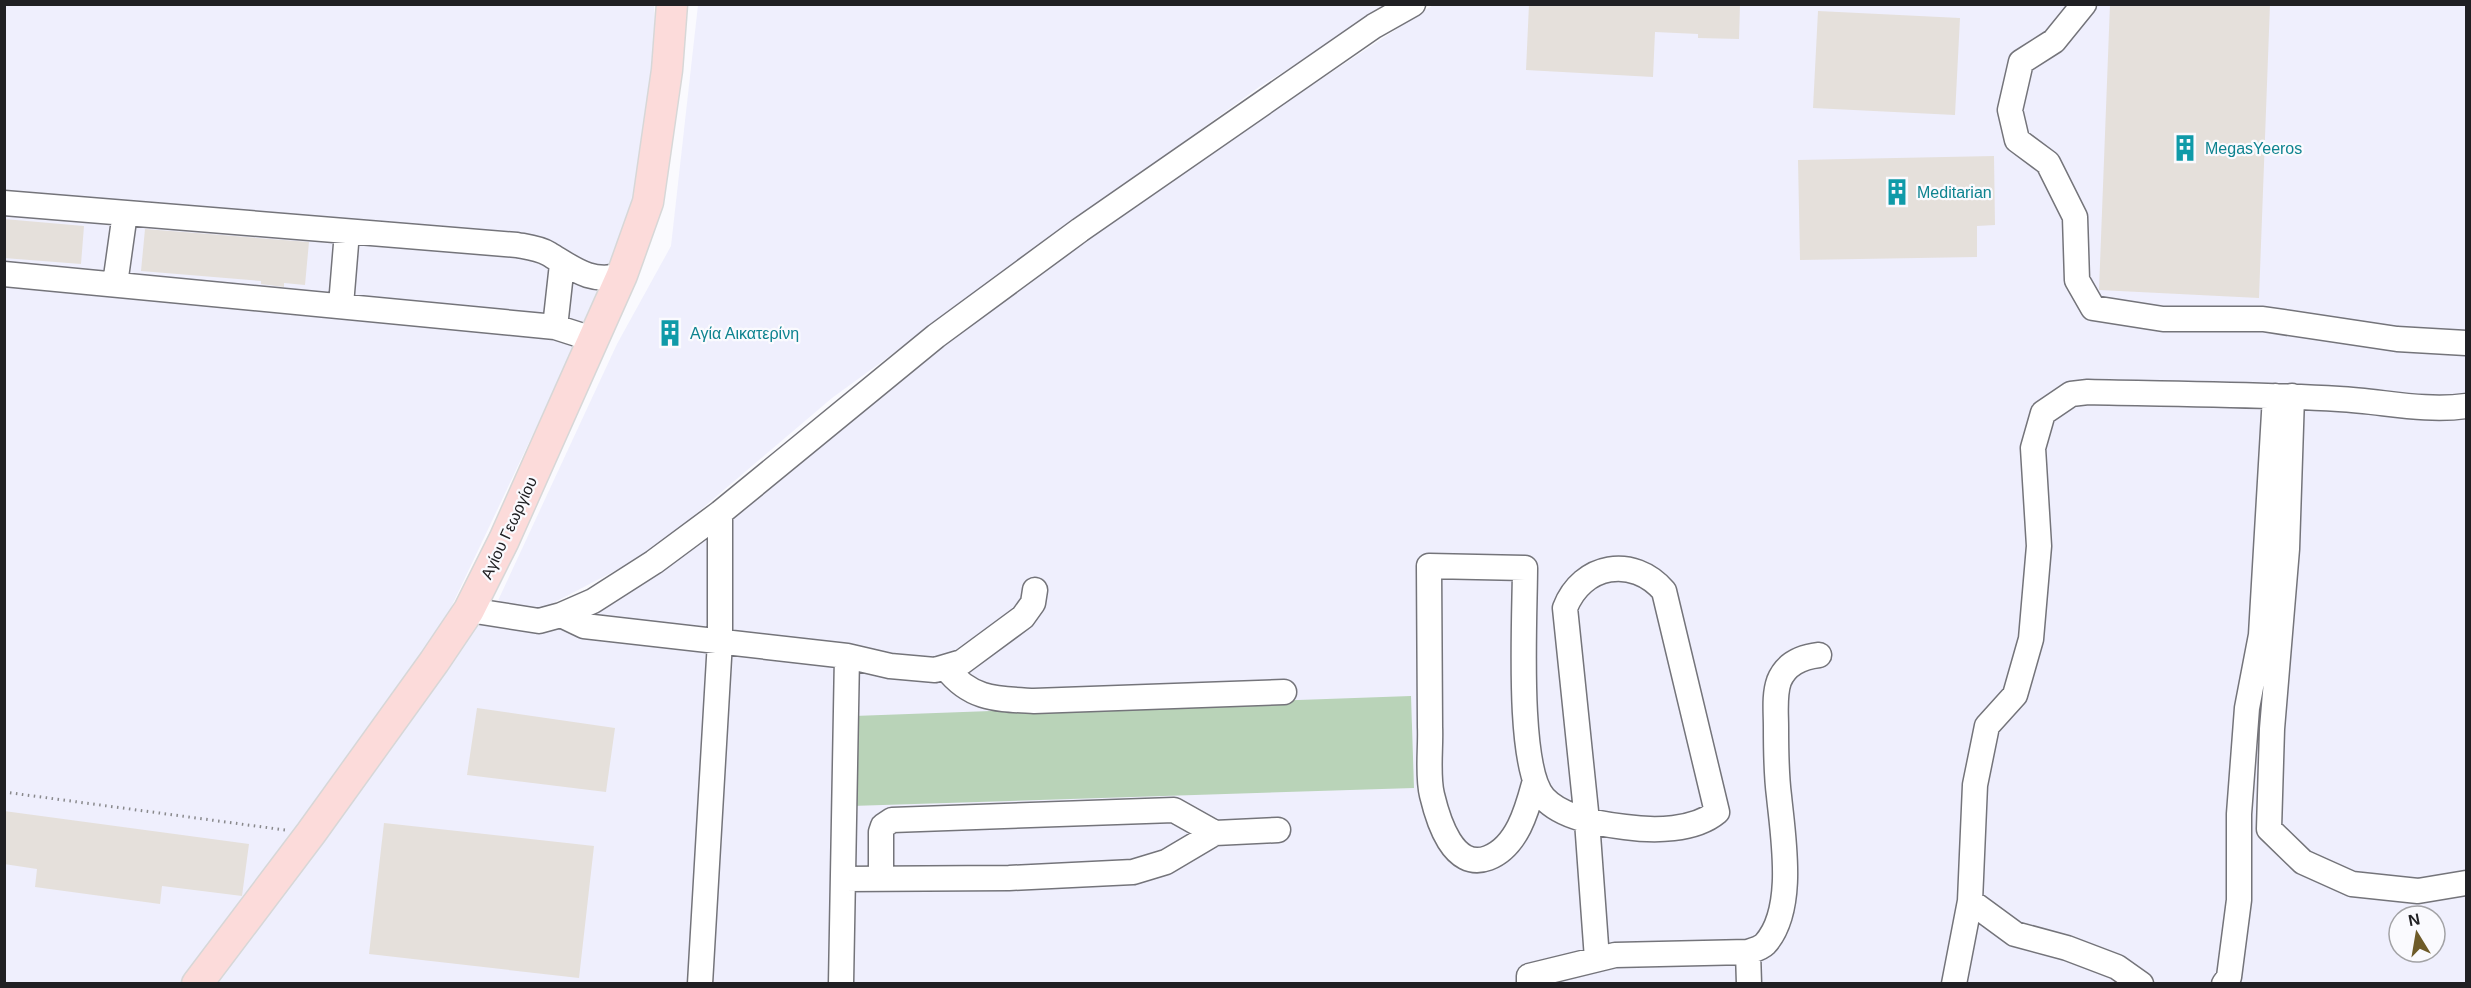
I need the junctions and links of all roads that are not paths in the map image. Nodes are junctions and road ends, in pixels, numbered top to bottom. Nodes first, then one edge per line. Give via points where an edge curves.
1 (672, 4) edge
2 (1413, 4) edge
3 (2084, 4) edge
4 (4, 203) edge
5 (125, 213) junction
6 (347, 232) junction
7 (562, 264) junction
8 (4, 274) edge
9 (622, 275) junction
10 (115, 284) junction
11 (341, 305) junction
12 (555, 327) junction
13 (2466, 343) edge
14 (592, 344) junction
15 (2284, 396) junction
16 (2466, 406) edge
17 (720, 513) junction
18 (1035, 590) dead end
19 (469, 610) junction
20 (561, 615) junction
21 (720, 641) junction
22 (1819, 655) dead end
23 (847, 656) junction
24 (946, 669) junction
25 (1284, 692) dead end
26 (1534, 783) junction
27 (1587, 821) junction
28 (1278, 830) dead end
29 (1215, 833) junction
30 (843, 879) junction
31 (881, 879) junction
32 (2466, 883) edge
33 (1970, 901) junction
34 (1748, 952) junction
35 (1597, 959) junction
36 (197, 984) edge
37 (700, 984) edge
38 (841, 984) edge
39 (1529, 984) edge
40 (1749, 984) edge
41 (1954, 984) edge
42 (2141, 984) edge
43 (2224, 984) edge

1 - 9 main road, Αγίου Γεωργίου via 654,170 648,202
2 - 17 street via 1374,26 1080,230 936,336
3 - 13 street via 2054,41 2021,62 2010,110 2017,140 2048,163 2075,217 2077,279 2093,308 2163,319 2263,319 2397,339
4 - 5 street
5 - 6 street
5 - 10 street
6 - 7 street via 517,245 549,254
6 - 11 street
7 - 9 street via 606,280
7 - 12 street
8 - 10 street
9 - 14 main road, Αγίου Γεωργίου
10 - 11 street
11 - 12 street
12 - 14 street via 580,335
14 - 19 main road, Αγίου Γεωργίου
15 - 16 street via 2441,410
15 - 32 street via 2287,549 2272,729 2269,829 2303,862 2352,884 2418,891
15 - 33 street via 2088,392 2071,394 2043,413 2033,448 2039,546 2031,639 2015,695 1987,726 1974,785
15 - 43 street via 2261,635 2247,708 2239,814 2239,900 2229,977
17 - 20 street via 654,562 592,601
17 - 21 street
18 - 24 street via 1023,617 962,662
19 - 20 street via 539,621
19 - 36 main road, Αγίου Γεωργίου via 311,833
20 - 21 street via 584,626
21 - 23 street
21 - 37 street
22 - 34 street via 1803,656 1793,662 1779,680 1776,745 1785,874 1775,929 1764,946
23 - 24 street via 909,669
23 - 30 street
24 - 25 street via 959,684 979,695 1004,699
26 - 26 street via 1526,813 1496,855 1482,860 1457,853 1431,794 1429,566 1525,568 1525,702
26 - 27 street via 1545,799
27 - 27 street via 1663,828 1706,820 1717,812 1664,591 1648,576 1627,568 1604,569 1584,580 1565,608
27 - 35 street
28 - 29 street
29 - 31 street via 1166,862 1133,872
29 - 31 street via 1174,810 892,820 881,832
30 - 31 street
30 - 38 street
33 - 41 street
33 - 42 street via 2015,934 2097,959
34 - 35 street via 1616,955
34 - 40 street
35 - 39 street via 1529,976

